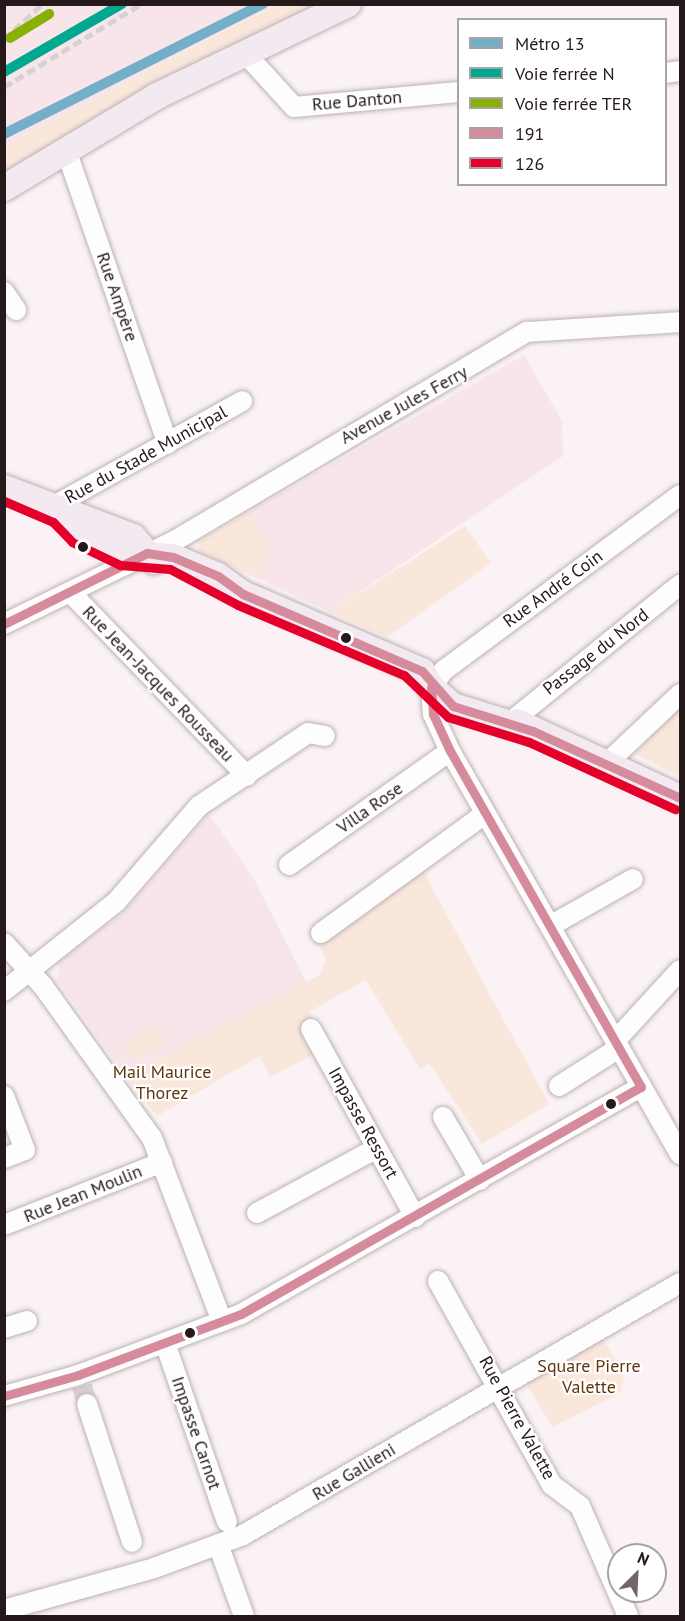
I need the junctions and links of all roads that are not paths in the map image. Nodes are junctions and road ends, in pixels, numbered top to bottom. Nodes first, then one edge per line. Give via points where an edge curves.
1 (348, 4) edge
2 (244, 52) junction
3 (457, 92) edge
4 (66, 150) junction
5 (4, 188) edge
6 (4, 292) edge
7 (16, 310) dead end
8 (681, 322) edge
9 (242, 400) dead end
10 (168, 444) junction
11 (4, 488) edge
12 (681, 495) edge
13 (55, 510) junction
14 (147, 553) junction
15 (681, 585) edge
16 (70, 592) junction
17 (4, 624) edge
18 (430, 687) junction
19 (681, 694) edge
20 (523, 725) junction
21 (325, 736) dead end
22 (450, 751) junction
23 (606, 765) junction
24 (247, 776) junction
25 (681, 798) edge
26 (485, 814) junction
27 (289, 865) dead end
28 (633, 879) dead end
29 (550, 926) junction
30 (321, 933) dead end
31 (4, 943) edge
32 (30, 970) junction
33 (681, 970) edge
34 (4, 991) edge
35 (312, 1029) dead end
36 (617, 1044) junction
37 (559, 1086) dead end
38 (641, 1087) junction
39 (4, 1096) edge
40 (443, 1117) dead end
41 (377, 1148) junction
42 (681, 1154) edge
43 (4, 1158) edge
44 (162, 1162) junction
45 (480, 1179) junction
46 (257, 1213) dead end
47 (415, 1217) junction
48 (4, 1225) edge
49 (438, 1281) dead end
50 (681, 1283) edge
51 (27, 1321) dead end
52 (222, 1321) junction
53 (4, 1328) edge
54 (165, 1343) junction
55 (499, 1386) junction
56 (82, 1389) junction
57 (4, 1396) edge
58 (227, 1522) dead end
59 (132, 1542) dead end
60 (219, 1547) junction
61 (4, 1610) edge
62 (244, 1617) edge
63 (628, 1617) edge

1 - 2 main road
2 - 3 street, Rue Danton via 294,107
2 - 4 main road
4 - 5 main road
4 - 10 street, Rue Ampère
6 - 7 street
8 - 14 street, Avenue Jules Ferry via 536,328
9 - 10 street, Rue du Stade Municipal
10 - 13 street, Rue du Stade Municipal
11 - 13 main road
12 - 18 street, Rue André Coin via 437,674
13 - 14 main road via 89,518 133,537
14 - 16 street, Avenue Jules Ferry
14 - 18 main road via 180,559 218,576 243,594 346,642 422,671
15 - 20 street, Passage du Nord
16 - 17 street, Avenue Jules Ferry
16 - 24 street, Rue Jean-Jacques Rousseau
18 - 20 main road
18 - 20 main road via 461,709
18 - 22 street via 433,714
19 - 23 street
20 - 23 main road
21 - 24 street, Rue Jean-Jacques Rousseau via 308,733
22 - 26 street
22 - 27 street, Villa Rose
23 - 25 main road
24 - 32 street, Rue Jean-Jacques Rousseau via 200,806 117,901
26 - 29 street
26 - 30 street
28 - 29 street
29 - 36 street
31 - 32 street
32 - 34 street, Rue Jean-Jacques Rousseau
32 - 44 street via 136,1114
33 - 36 street
35 - 41 street, Impasse Ressort
36 - 37 street
36 - 38 street
38 - 42 street
38 - 45 street
39 - 43 street via 25,1150
40 - 45 street
41 - 46 street
41 - 47 street, Impasse Ressort
44 - 48 street, Rue Jean Moulin
44 - 52 street
45 - 47 street
47 - 52 street
49 - 55 street, Rue Pierre Valette
50 - 55 street, Rue Gallieni
51 - 53 street
52 - 54 street
54 - 56 street
54 - 58 street, Impasse Carnot
55 - 60 street, Rue Gallieni
55 - 63 street, Rue Pierre Valette via 552,1485 580,1506
56 - 57 street
56 - 59 street
60 - 61 street, Rue Gallieni
60 - 62 street

